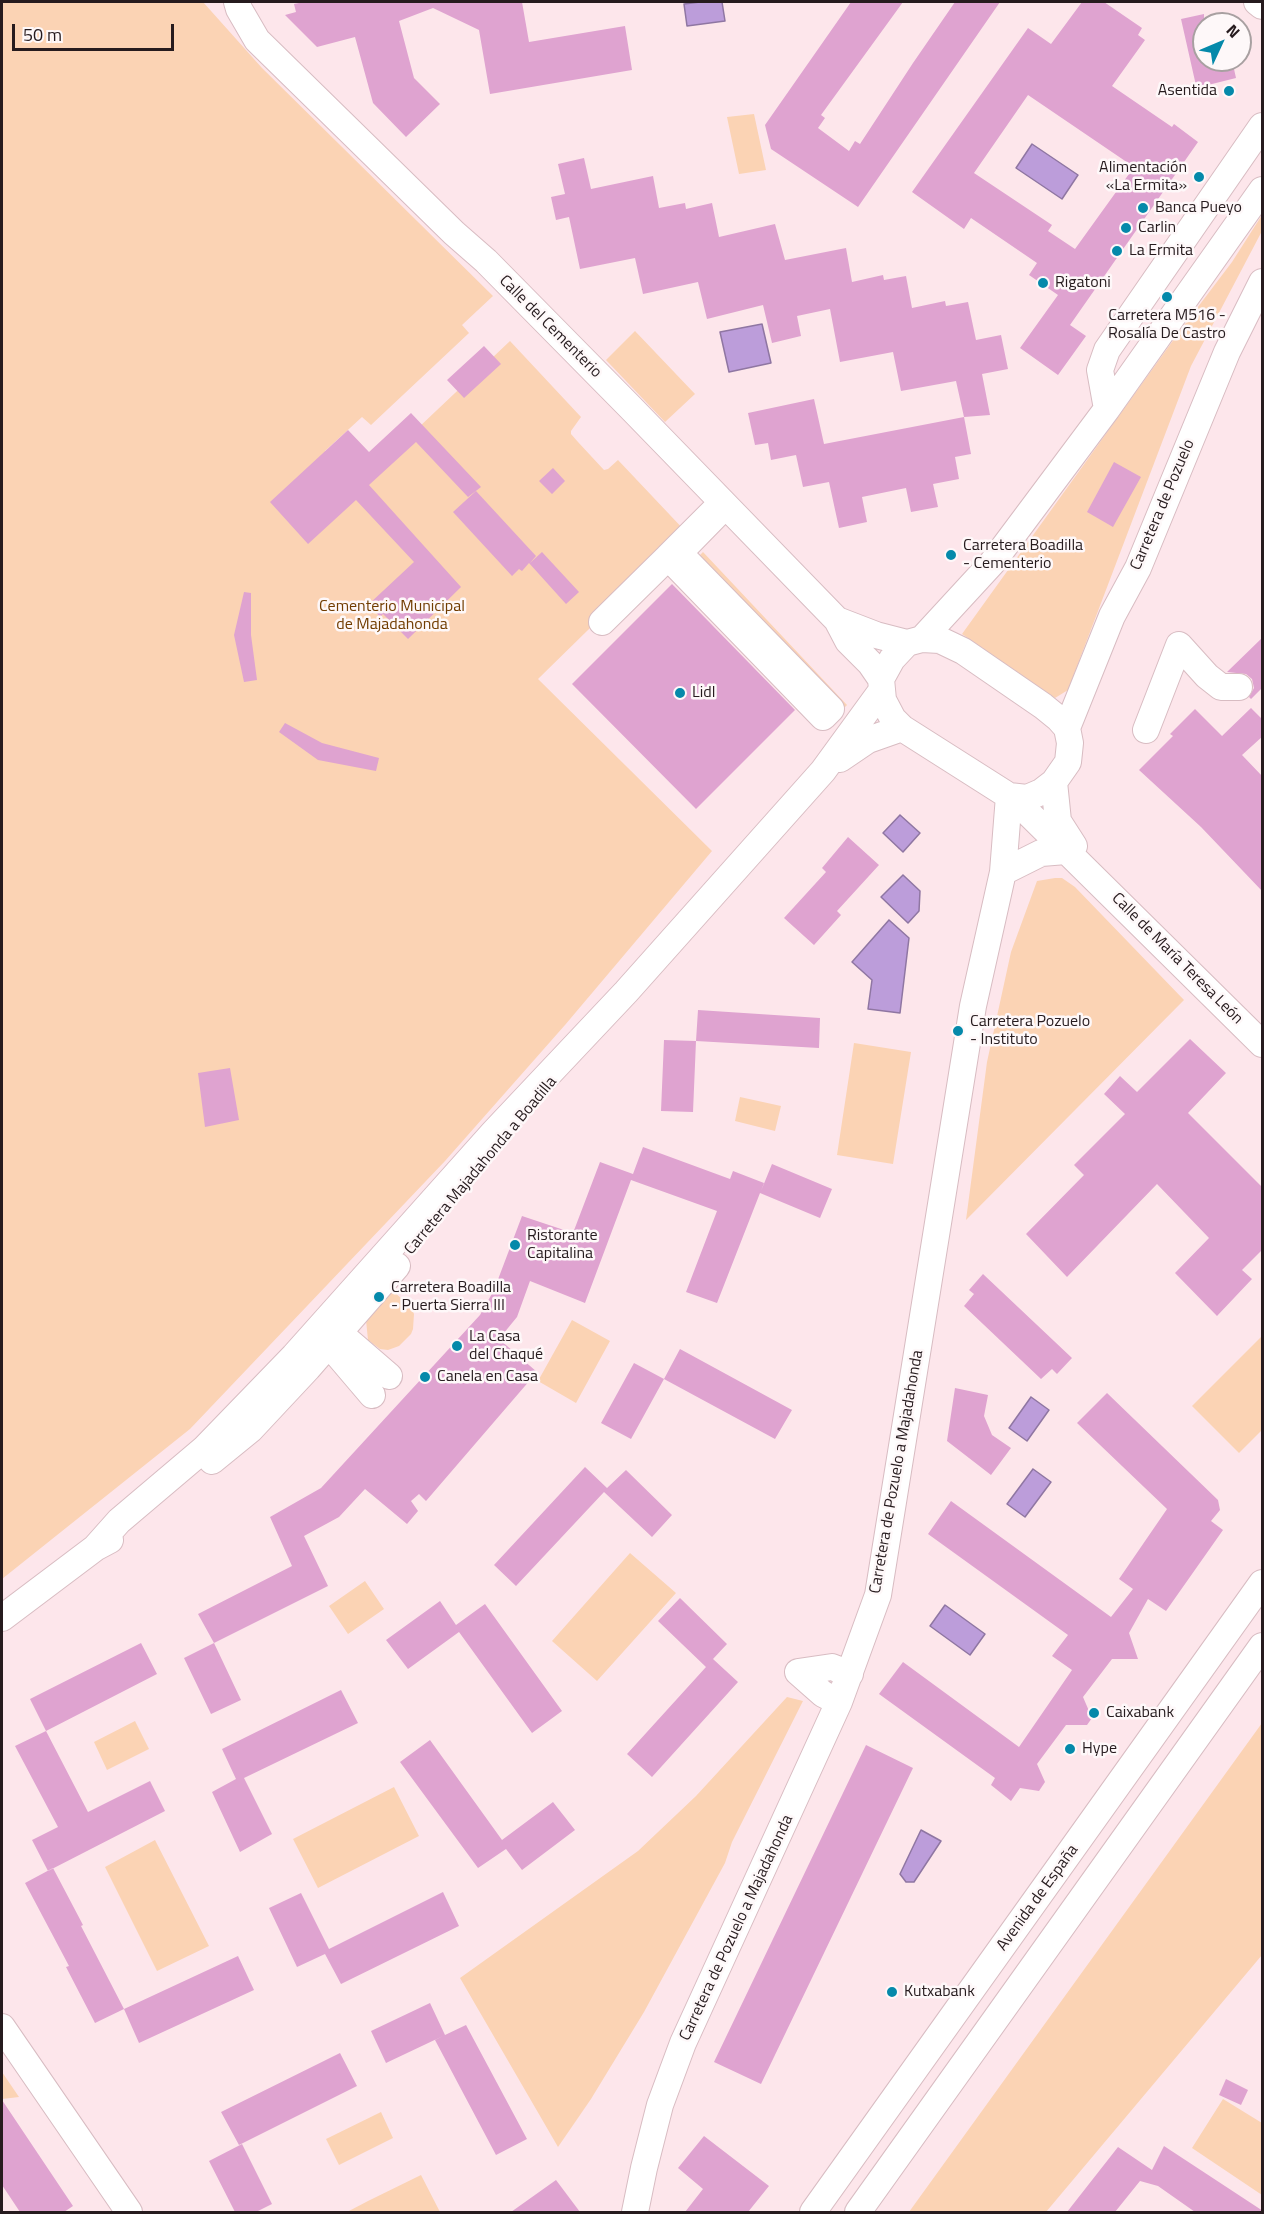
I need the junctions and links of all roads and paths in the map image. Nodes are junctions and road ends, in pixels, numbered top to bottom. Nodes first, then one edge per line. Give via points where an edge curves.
1 (219, 2) edge
2 (237, 2) edge
3 (257, 2) edge
4 (1257, 2) edge
5 (1263, 6) edge
6 (257, 40) junction
7 (1263, 126) edge
8 (1263, 190) edge
9 (1263, 282) edge
10 (1107, 350) junction
11 (1140, 363) junction
12 (1107, 409) junction
13 (724, 505) junction
14 (668, 557) junction
15 (837, 620) junction
16 (602, 622) dead end
17 (914, 641) junction
18 (882, 685) junction
19 (1239, 687) dead end
20 (902, 728) junction
21 (1067, 728) junction
22 (1146, 729) dead end
23 (823, 771) junction
24 (1054, 782) junction
25 (1011, 797) junction
26 (1066, 851) junction
27 (1003, 872) junction
28 (1092, 874) junction
29 (626, 992) junction
30 (1263, 1044) edge
31 (494, 1132) junction
32 (334, 1339) junction
33 (389, 1376) dead end
34 (372, 1395) dead end
35 (204, 1449) junction
36 (95, 1548) junction
37 (1263, 1583) edge
38 (2, 1618) edge
39 (1263, 1646) edge
40 (850, 1674) junction
41 (839, 1702) junction
42 (2, 2028) edge
43 (129, 2212) edge
44 (635, 2212) edge
45 (813, 2212) edge
46 (858, 2212) edge

1 - 6 street, Calle del Cementerio via 231,19
2 - 6 street, Calle del Cementerio
3 - 6 street
4 - 5 street
6 - 13 street, Calle del Cementerio via 486,261
7 - 10 street
8 - 11 street
9 - 21 street, Carretera de Pozuelo via 1227,352
10 - 11 street via 1130,354
10 - 12 street via 1100,370
11 - 12 street
12 - 17 street via 992,563
13 - 14 street
13 - 14 street via 679,553 831,709 823,717
13 - 15 street, Calle del Cementerio
14 - 16 street
15 - 17 street, Calle del Cementerio via 876,635
15 - 18 street, Calle del Cementerio
17 - 18 street via 892,659
17 - 21 street via 940,640 963,651 1043,706
18 - 20 street via 887,710
18 - 23 street, Carretera Majadahonda a Boadilla
19 - 22 street via 1221,687 1179,645
20 - 23 street, Carretera Majadahonda a Boadilla via 868,740
20 - 25 street
21 - 24 street via 1068,762
23 - 29 street, Carretera Majadahonda a Boadilla
24 - 25 street via 1027,798
24 - 28 street, Calle de María Teresa León via 1058,821
25 - 26 street, Calle de María Teresa León
25 - 27 street, Carretera de Pozuelo a Majadahonda
26 - 27 street via 1041,853
26 - 28 street, Calle de María Teresa León
27 - 40 street, Carretera de Pozuelo a Majadahonda via 973,1006 878,1594
28 - 30 street, Calle de María Teresa León
29 - 31 street, Carretera Majadahonda a Boadilla
29 - 32 street, Carretera Majadahonda a Boadilla via 479,1173
31 - 32 street, Carretera Majadahonda a Boadilla via 456,1186 338,1319
31 - 35 street, Carretera Majadahonda a Boadilla via 294,1356
32 - 33 street via 345,1338
32 - 34 street via 338,1355
32 - 35 street, Carretera Majadahonda a Boadilla via 316,1345 234,1431
32 - 36 street, Carretera Majadahonda a Boadilla via 250,1430 128,1530
35 - 36 street, Carretera Majadahonda a Boadilla via 119,1521
36 - 38 street, Carretera Majadahonda a Boadilla
37 - 45 street, Avenida de España
39 - 46 street
40 - 41 street, Carretera de Pozuelo a Majadahonda
40 - 41 street via 832,1667 798,1672
41 - 44 street, Carretera de Pozuelo a Majadahonda via 683,2043 660,2105
42 - 43 street

